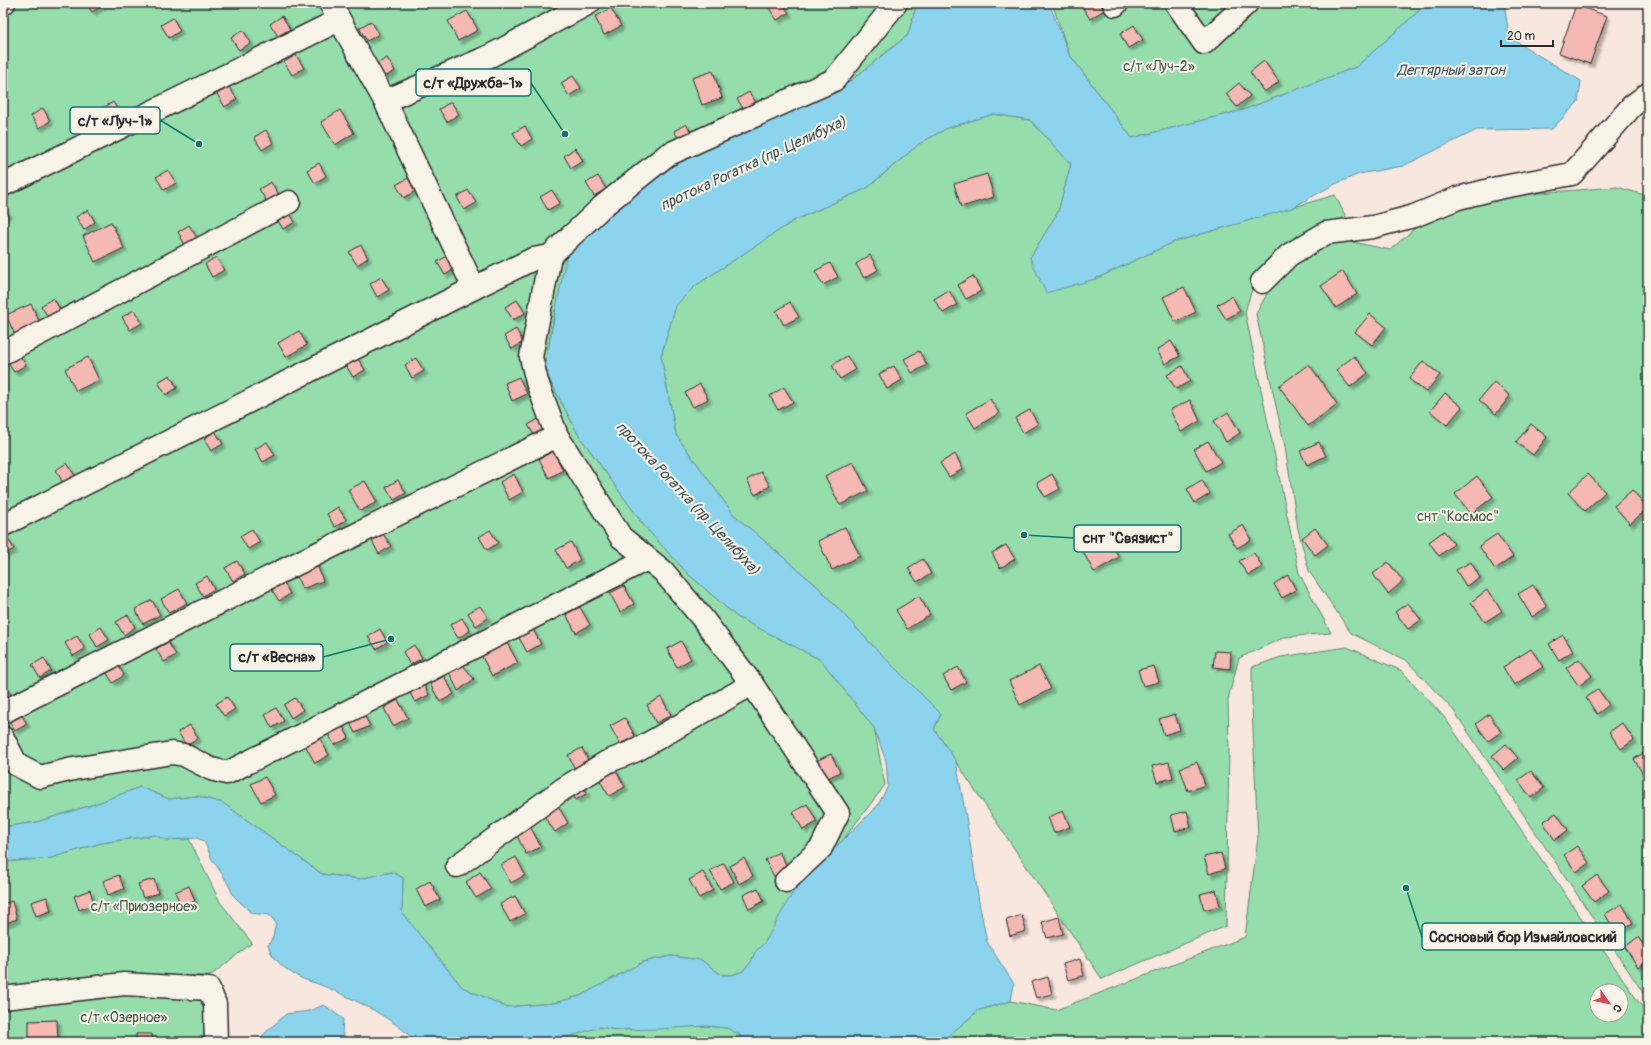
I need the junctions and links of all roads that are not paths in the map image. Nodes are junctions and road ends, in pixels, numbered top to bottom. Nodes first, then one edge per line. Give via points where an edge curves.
1 (589, 3) edge
2 (896, 3) edge
3 (1176, 3) edge
4 (1247, 3) edge
5 (335, 12) edge
6 (1648, 94) edge
7 (385, 101) junction
8 (3, 185) edge
9 (289, 202) dead end
10 (550, 256) junction
11 (1262, 282) dead end
12 (474, 288) junction
13 (3, 353) edge
14 (557, 436) junction
15 (3, 525) edge
16 (647, 559) junction
17 (752, 684) junction
18 (3, 712) edge
19 (3, 738) edge
20 (457, 866) dead end
21 (786, 881) dead end
22 (3, 998) edge
23 (216, 1042) edge

1 - 7 street via 490,56
2 - 10 street via 834,80 667,155 603,206
3 - 4 street via 1204,43
5 - 7 street
5 - 8 street
6 - 11 street via 1632,106 1572,174 1458,198 1414,216 1373,227 1326,233 1289,255
7 - 12 street
9 - 13 street
10 - 12 street via 533,259
10 - 14 street via 531,356 537,382
12 - 15 street
14 - 16 street via 621,538
14 - 18 street via 279,572
16 - 17 street via 663,571
16 - 19 street via 227,773 211,769 184,755 172,753 40,777 17,765
17 - 20 street via 637,750 607,762 563,790
17 - 21 street via 838,813 821,848
22 - 23 street via 124,984 209,989 215,1004

